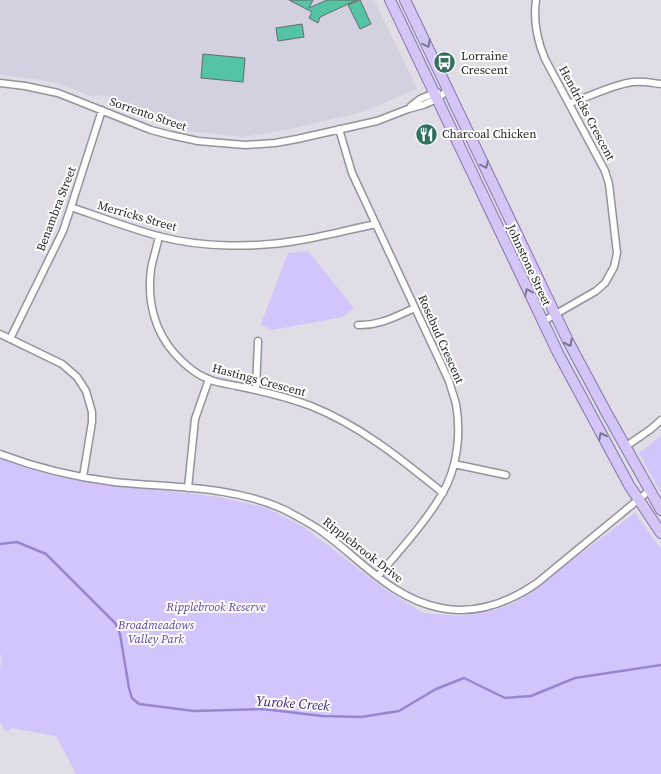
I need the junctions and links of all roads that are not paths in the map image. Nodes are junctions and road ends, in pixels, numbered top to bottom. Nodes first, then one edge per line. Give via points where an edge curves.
1 (390, 0) edge
2 (405, 0) edge
3 (536, 0) edge
4 (0, 83) edge
5 (661, 84) edge
6 (449, 89) junction
7 (435, 95) junction
8 (570, 104) junction
9 (102, 110) junction
10 (339, 129) junction
11 (71, 207) junction
12 (376, 224) junction
13 (159, 236) junction
14 (414, 308) junction
15 (555, 315) junction
16 (542, 322) junction
17 (358, 325) dead end
18 (0, 334) edge
19 (10, 339) junction
20 (258, 341) dead end
21 (209, 379) junction
22 (256, 390) junction
23 (661, 420) edge
24 (625, 446) junction
25 (0, 454) edge
26 (454, 464) junction
27 (506, 475) dead end
28 (83, 477) junction
29 (188, 488) junction
30 (650, 490) junction
31 (443, 493) junction
32 (638, 499) junction
33 (661, 510) edge
34 (661, 533) edge
35 (378, 576) junction

1 - 7 main road, Johnstone Street
2 -> 6 main road, Johnstone Street
3 - 8 street, Hendricks Crescent via 536,33 540,46
4 - 9 street, Sorrento Street via 42,89
5 - 8 street via 627,83
6 - 7 street, Sorrento Street
6 -> 15 main road, Johnstone Street
7 - 10 street, Sorrento Street via 423,105 377,121
16 -> 7 main road, Johnstone Street
8 - 15 street, Hendricks Crescent via 606,170 616,253 614,267 605,283
9 - 10 street, Sorrento Street via 151,130 218,144 275,143
9 - 11 street, Benambra Street
10 - 12 street, Rosebud Crescent via 352,173
11 - 13 street, Merricks Street
11 - 19 street, Benambra Street
12 - 13 street, Merricks Street via 302,240 254,245 199,243
12 - 14 street, Rosebud Crescent
13 - 21 street, Hastings Crescent via 150,282 156,324 182,362
14 - 17 street via 379,324
14 - 26 street, Rosebud Crescent via 456,402 458,444
15 - 16 street, Hendricks Crescent
15 -> 24 main road, Johnstone Street
32 -> 16 main road, Johnstone Street
18 - 19 street
19 - 28 street via 62,364 77,377 86,391 92,422
20 - 22 street
21 - 22 street, Hastings Crescent
21 - 29 street via 195,418
22 - 31 street, Hastings Crescent via 310,406 354,427
23 - 24 street
24 - 30 main road, Johnstone Street
25 - 28 street, Ripplebrook Drive via 44,469
26 - 27 street
26 - 31 street, Rosebud Crescent
28 - 29 street, Ripplebrook Drive
29 - 35 street, Ripplebrook Drive via 241,495 284,510 324,533
30 - 32 street, Ripplebrook Drive
30 - 33 main road, Johnstone Street
31 - 35 street, Rosebud Crescent
32 - 34 main road, Johnstone Street
32 - 35 street, Ripplebrook Drive via 537,583 496,605 456,610 428,605 404,596

